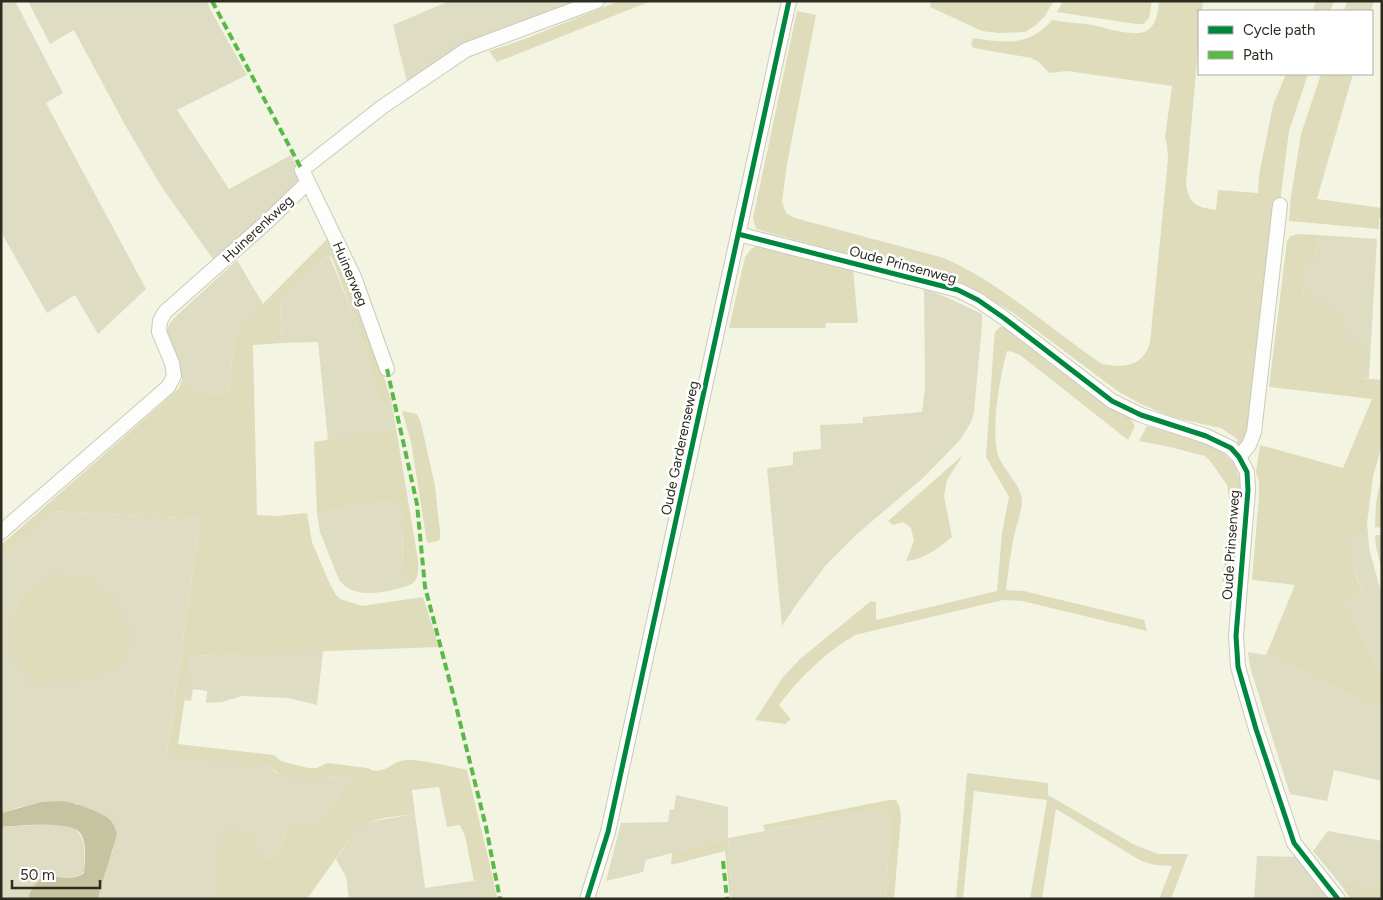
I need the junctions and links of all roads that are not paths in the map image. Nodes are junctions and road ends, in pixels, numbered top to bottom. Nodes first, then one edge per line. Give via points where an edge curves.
1 (597, 1) edge
2 (790, 1) edge
3 (308, 182) junction
4 (1280, 205) dead end
5 (738, 234) junction
6 (387, 369) dead end
7 (1239, 457) junction
8 (1, 532) edge
9 (587, 899) edge
10 (1338, 899) edge

1 - 3 street via 466,50 382,107 302,170
2 - 5 street, Oude Garderenseweg
3 - 6 street, Huinerweg via 354,277
3 - 8 street, Huinerenkweg via 165,312 159,332 172,363 174,376 168,387
4 - 7 street via 1254,432
5 - 7 street, Oude Prinsenweg via 958,290 1004,318 1112,401 1141,415 1222,443
5 - 9 street, Oude Garderenseweg via 608,832
7 - 10 street, Oude Prinsenweg via 1247,472 1248,490 1236,636 1238,667 1294,843

